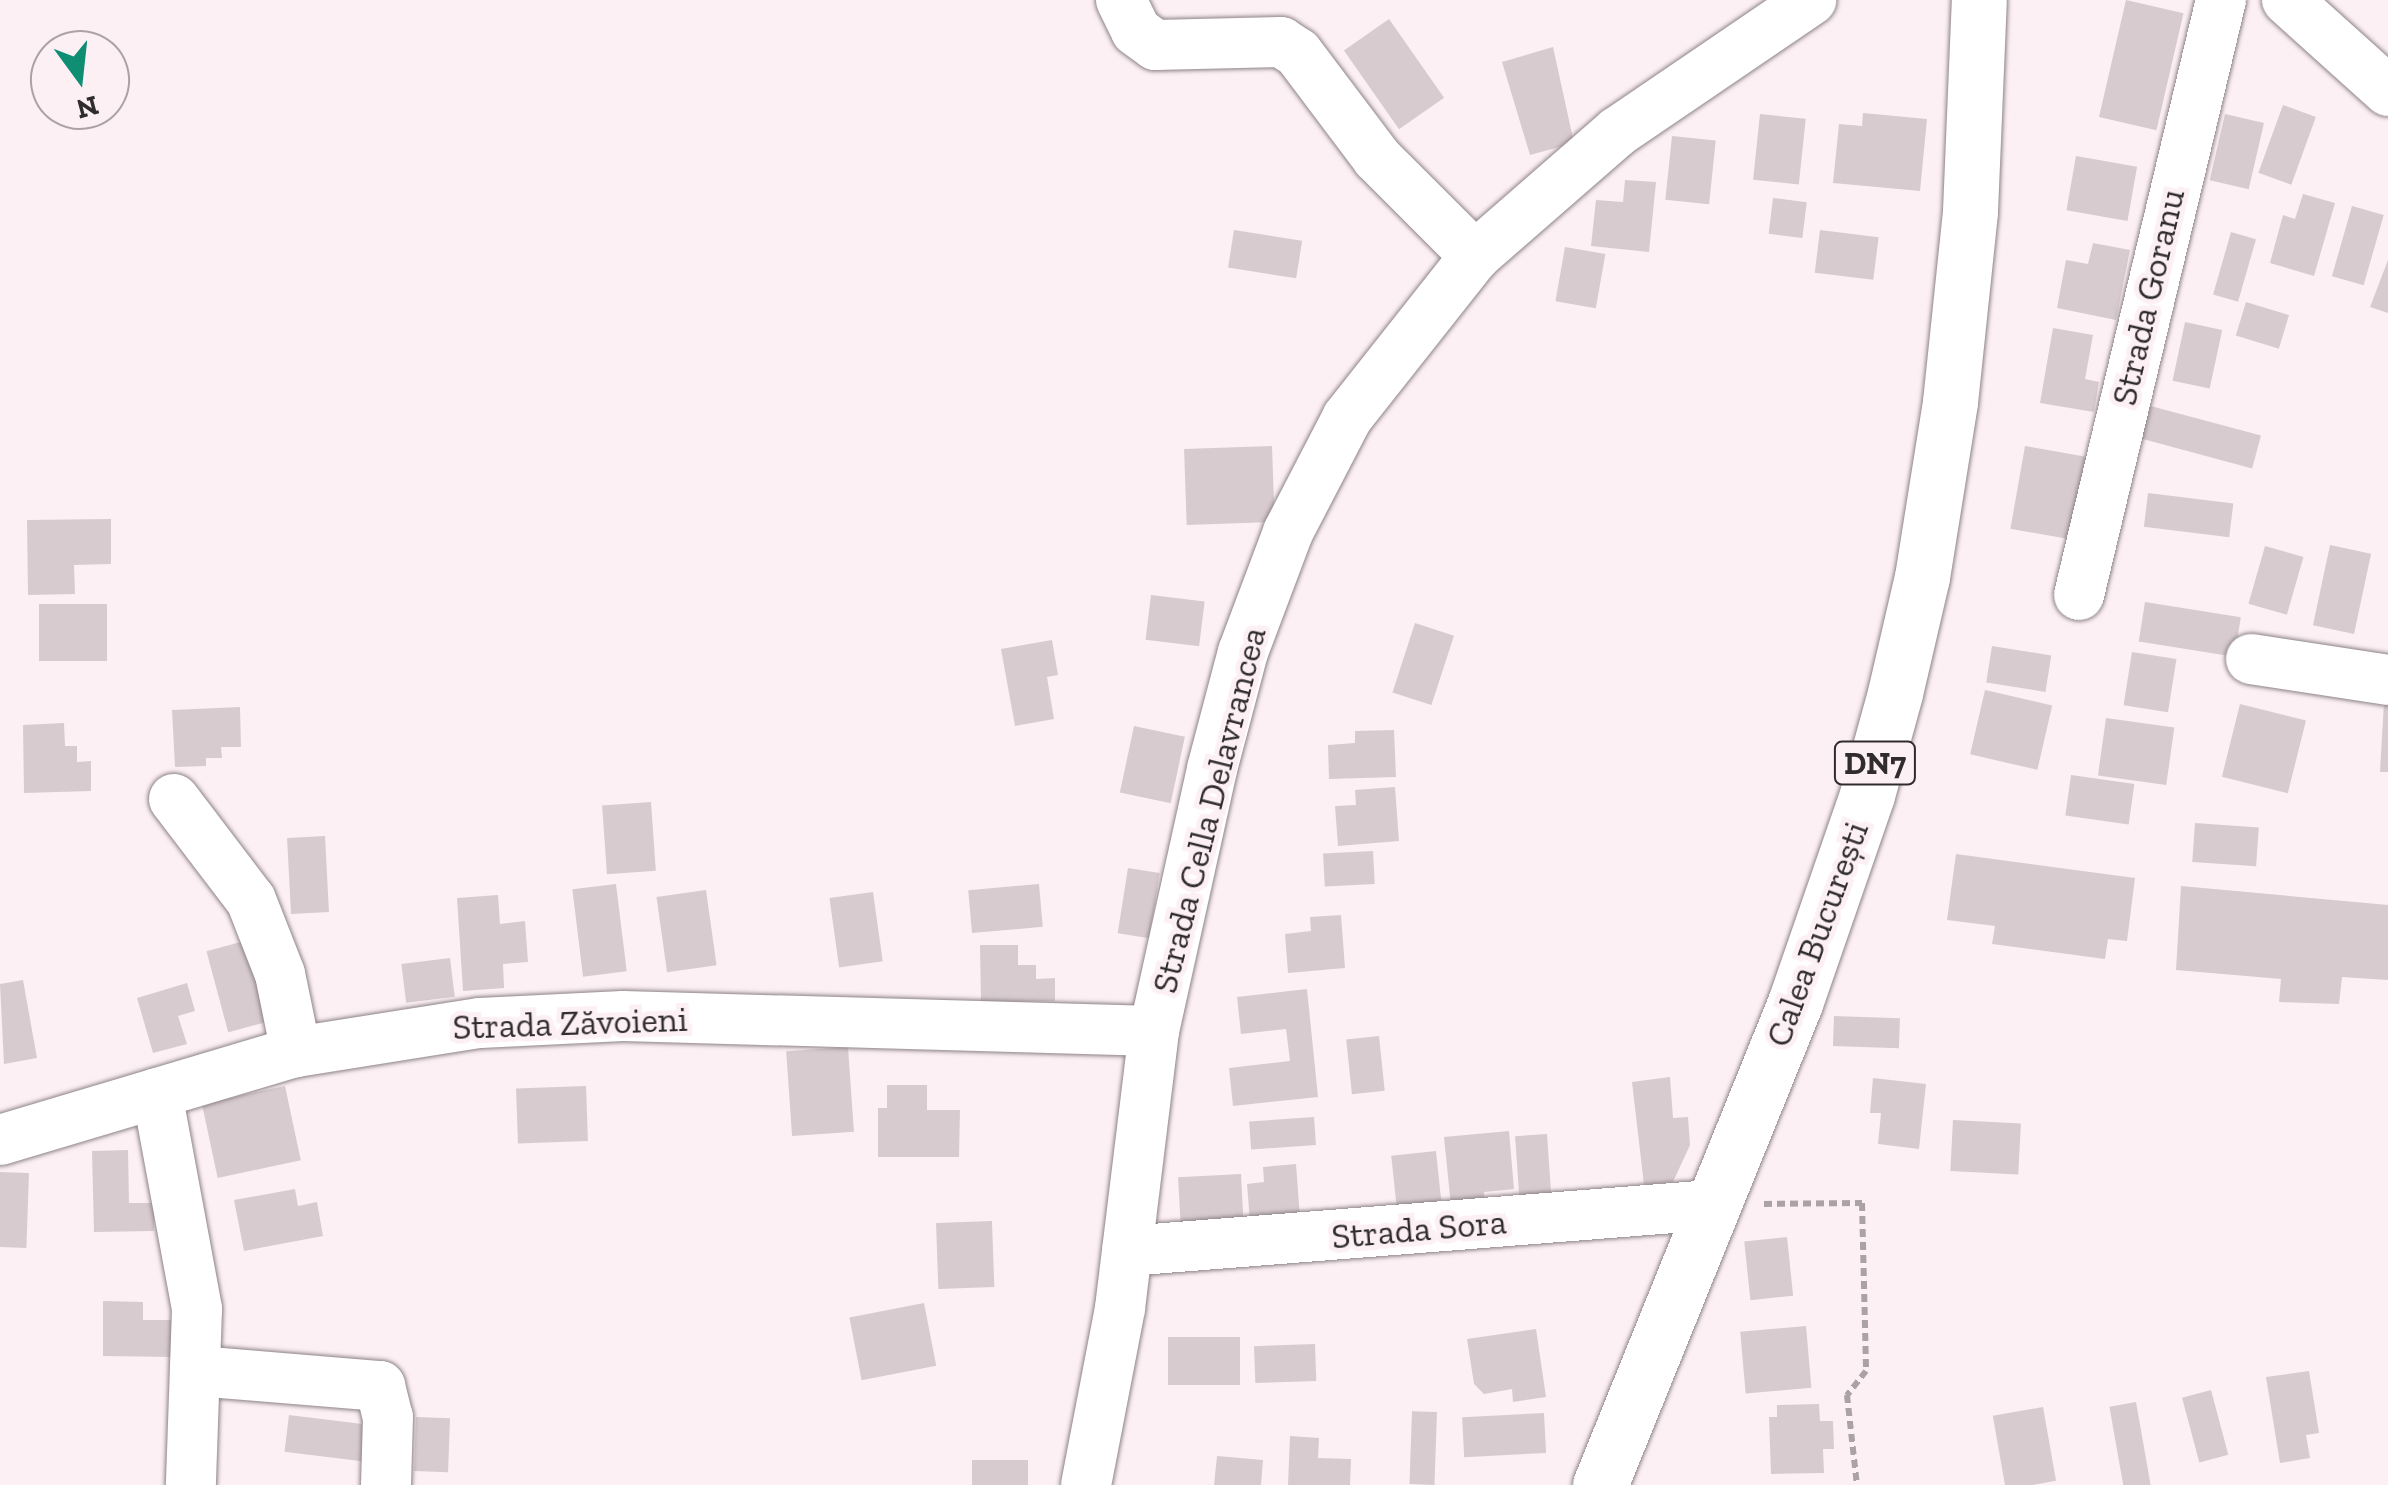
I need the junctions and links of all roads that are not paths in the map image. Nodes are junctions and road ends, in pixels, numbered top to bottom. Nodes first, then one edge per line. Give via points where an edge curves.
1 (1121, 0) edge
2 (1810, 0) edge
3 (1979, 0) edge
4 (2221, 0) edge
5 (2286, 0) edge
6 (2388, 91) edge
7 (1475, 256) junction
8 (2079, 595) dead end
9 (2251, 659) dead end
10 (2388, 680) edge
11 (174, 799) dead end
12 (1154, 1031) junction
13 (296, 1052) junction
14 (158, 1093) junction
15 (0, 1140) edge
16 (1712, 1204) junction
17 (1127, 1251) junction
18 (197, 1370) junction
19 (191, 1485) edge
20 (386, 1485) edge
21 (1086, 1485) edge
22 (1600, 1485) edge

1 - 7 street via 1136,31 1155,45 1281,42 1298,54 1377,158
2 - 7 street, Strada Cella Delavrancea via 1617,132
3 - 16 highway, Calea București / DN7 via 1962,302 1922,577 1834,898
4 - 8 street, Strada Goranu
5 - 6 street
7 - 12 street, Strada Cella Delavrancea via 1347,418 1288,532 1225,719
9 - 10 street
11 - 13 street via 251,900 280,974
12 - 13 street, Strada Zăvoieni via 623,1016 480,1023
12 - 17 street, Strada Cella Delavrancea
13 - 14 street, Strada Zăvoieni
14 - 15 street, Strada Zăvoieni
14 - 18 street via 194,1291
16 - 17 street, Strada Sora
16 - 22 highway, Calea București / DN7
17 - 21 street, Strada Cella Delavrancea
18 - 19 street
18 - 20 street via 380,1386 388,1416

